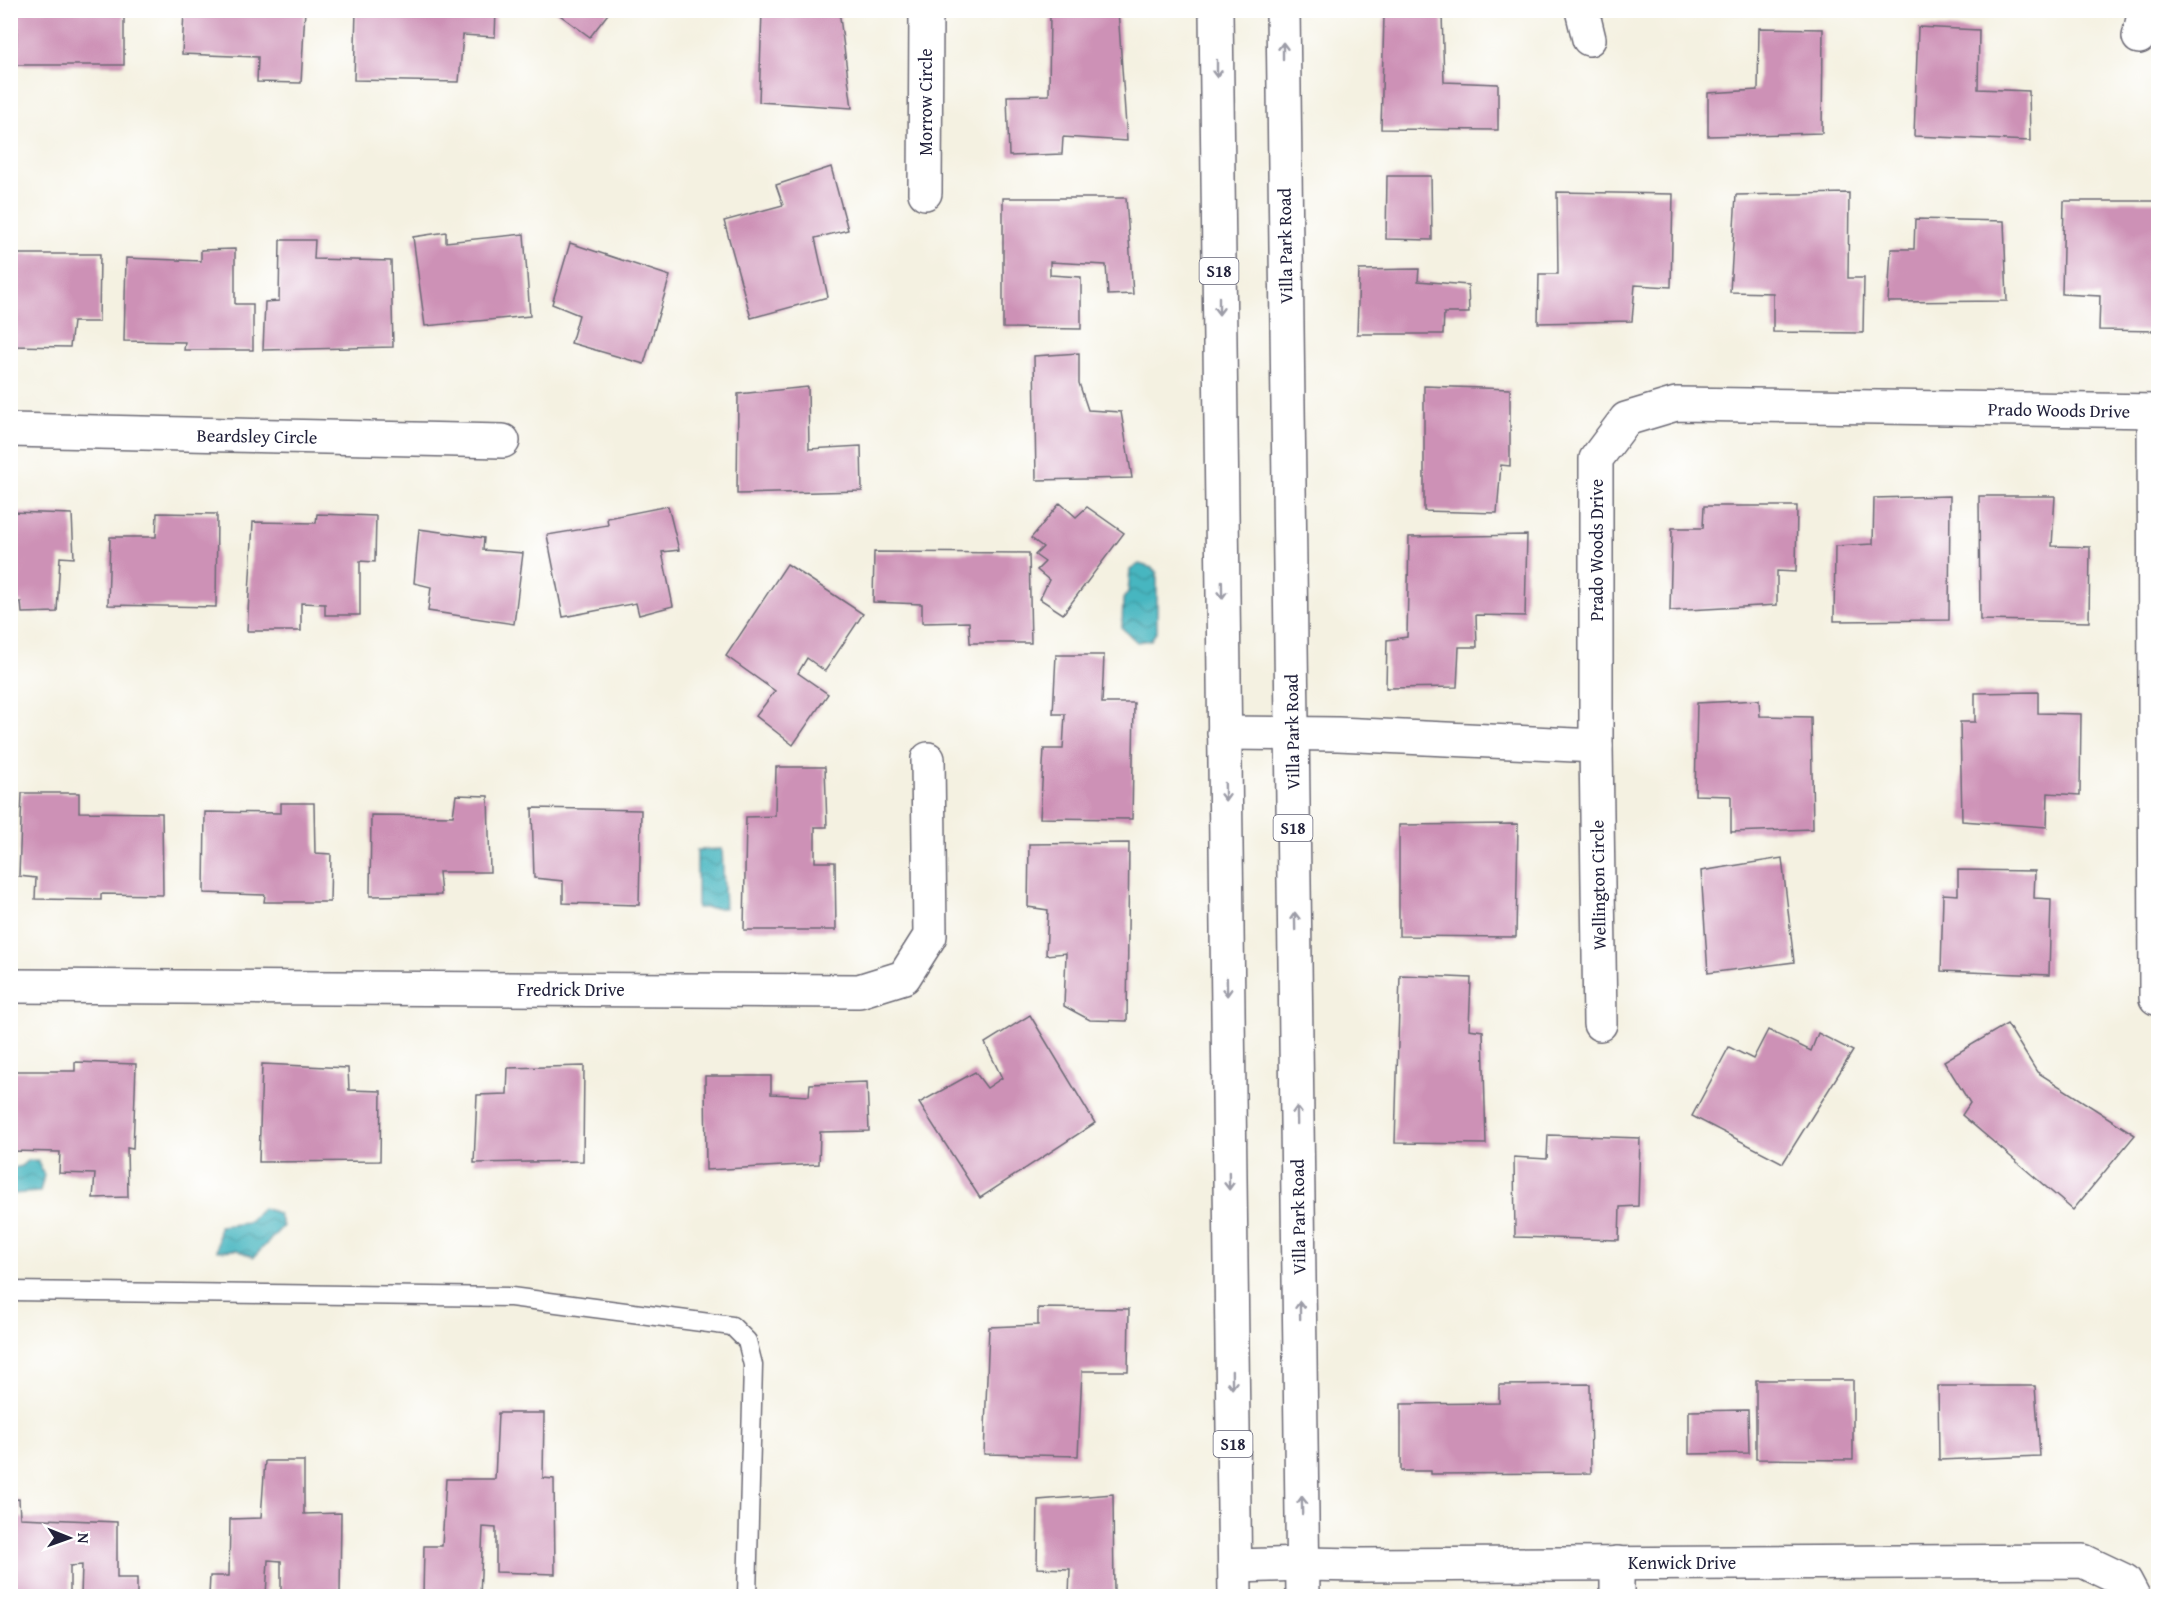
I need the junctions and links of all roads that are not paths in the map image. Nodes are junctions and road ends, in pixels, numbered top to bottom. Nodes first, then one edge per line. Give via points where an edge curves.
1 (926, 10) edge
2 (1216, 10) edge
3 (1283, 10) edge
4 (925, 193) dead end
5 (2156, 411) edge
6 (10, 430) edge
7 (503, 441) dead end
8 (1224, 733) junction
9 (1292, 735) junction
10 (1596, 746) junction
11 (928, 759) dead end
12 (10, 986) edge
13 (2156, 998) dead end
14 (1600, 1024) dead end
15 (10, 1291) edge
16 (1617, 1563) junction
17 (1303, 1564) junction
18 (1235, 1581) edge
19 (2129, 1589) edge
20 (747, 1596) edge
21 (1303, 1596) edge
22 (1617, 1596) edge

1 - 4 street, Morrow Circle
2 -> 8 street, S18
9 -> 3 street, Villa Park Road / S18
5 - 10 street, Prado Woods Drive via 1676,404 1626,419 1596,459
5 - 13 street
6 - 7 street, Beardsley Circle
8 - 9 street
8 -> 18 street, S18
9 - 10 street
17 -> 9 street, Villa Park Road / S18
10 - 14 street, Wellington Circle
11 - 12 street, Fredrick Drive via 930,936 904,977 859,991
15 - 20 lane via 511,1297 732,1326 747,1341 753,1365
16 - 17 street, Kenwick Drive
16 - 19 street, Kenwick Drive via 2083,1561
16 - 22 street
17 - 18 street, Kenwick Drive
17 - 21 street, Villa Park Road / S18

